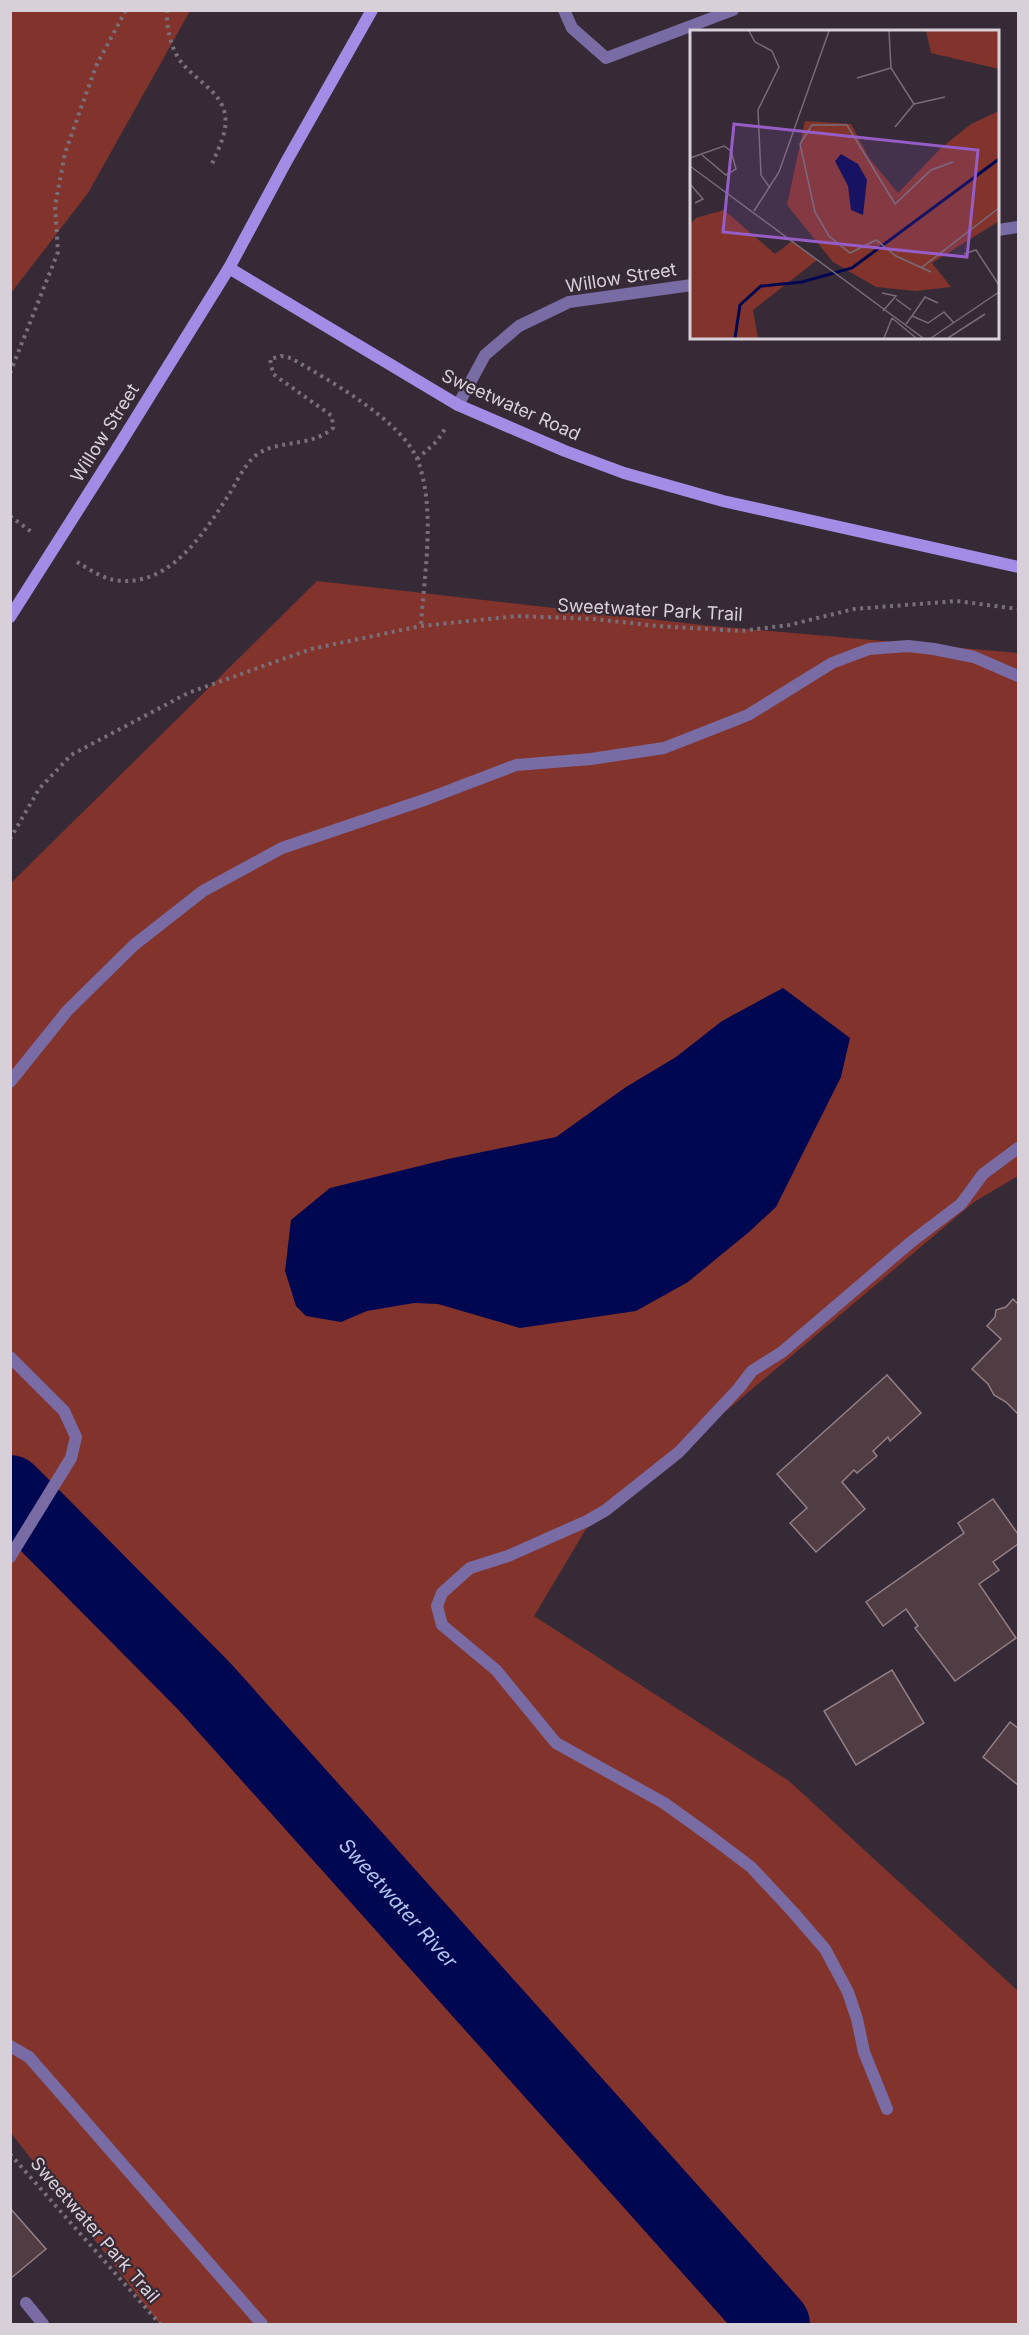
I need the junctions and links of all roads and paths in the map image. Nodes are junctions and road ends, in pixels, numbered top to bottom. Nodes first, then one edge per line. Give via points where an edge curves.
1 (126, 10) edge
2 (167, 10) edge
3 (372, 10) edge
4 (564, 10) edge
5 (733, 10) edge
6 (212, 164) dead end
7 (1018, 226) edge
8 (999, 230) edge
9 (229, 268) junction
10 (690, 285) edge
11 (10, 373) edge
12 (458, 405) junction
13 (417, 459) junction
14 (10, 516) edge
15 (40, 538) dead end
16 (75, 561) dead end
17 (1018, 567) edge
18 (1018, 609) edge
19 (10, 617) edge
20 (421, 626) junction
21 (1018, 676) edge
22 (10, 839) edge
23 (10, 1082) edge
24 (1018, 1148) edge
25 (10, 1357) edge
26 (10, 1557) edge
27 (10, 2046) edge
28 (887, 2109) dead end
29 (10, 2154) edge
30 (26, 2303) dead end
31 (43, 2325) edge
32 (160, 2325) edge
33 (262, 2325) edge

1 - 11 path via 96,66 65,153 55,206 58,252
2 - 6 path via 169,35 181,62 222,102 226,116 224,133
3 - 9 main road
4 - 5 street via 572,27 606,58
7 - 8 street
9 - 12 main road, Sweetwater Road
9 - 19 main road, Willow Street, bridge
10 - 12 street, Willow Street via 569,302 519,326 485,355
12 - 13 path via 437,441
12 - 17 main road, Sweetwater Road via 624,473 723,501
13 - 16 path via 403,438 370,408 291,358 270,359 273,374 332,416 333,428 324,436 266,449 252,458 211,524 185,554 156,575 136,581 112,580
13 - 20 path via 425,486 428,524
14 - 15 path
18 - 20 path, Sweetwater Park Trail via 957,601 854,609 789,625 741,631 517,616
20 - 22 path, Sweetwater Park Trail via 311,648 188,693 149,712 71,755 39,789
21 - 23 street via 974,657 934,649 869,649 832,663 748,715 664,748 516,765 282,848 204,891 134,945 67,1011
24 - 28 street via 983,1174 961,1204 910,1242 782,1352 752,1371 679,1452 615,1503 587,1521 508,1556 470,1568 442,1593 437,1606 442,1625 496,1670 556,1743 664,1803 701,1829 751,1867 793,1912 825,1949 848,1992 864,2052
25 - 26 street via 64,1411 76,1437 71,1458
27 - 33 street via 29,2057
29 - 32 path, Sweetwater Park Trail
30 - 31 street

